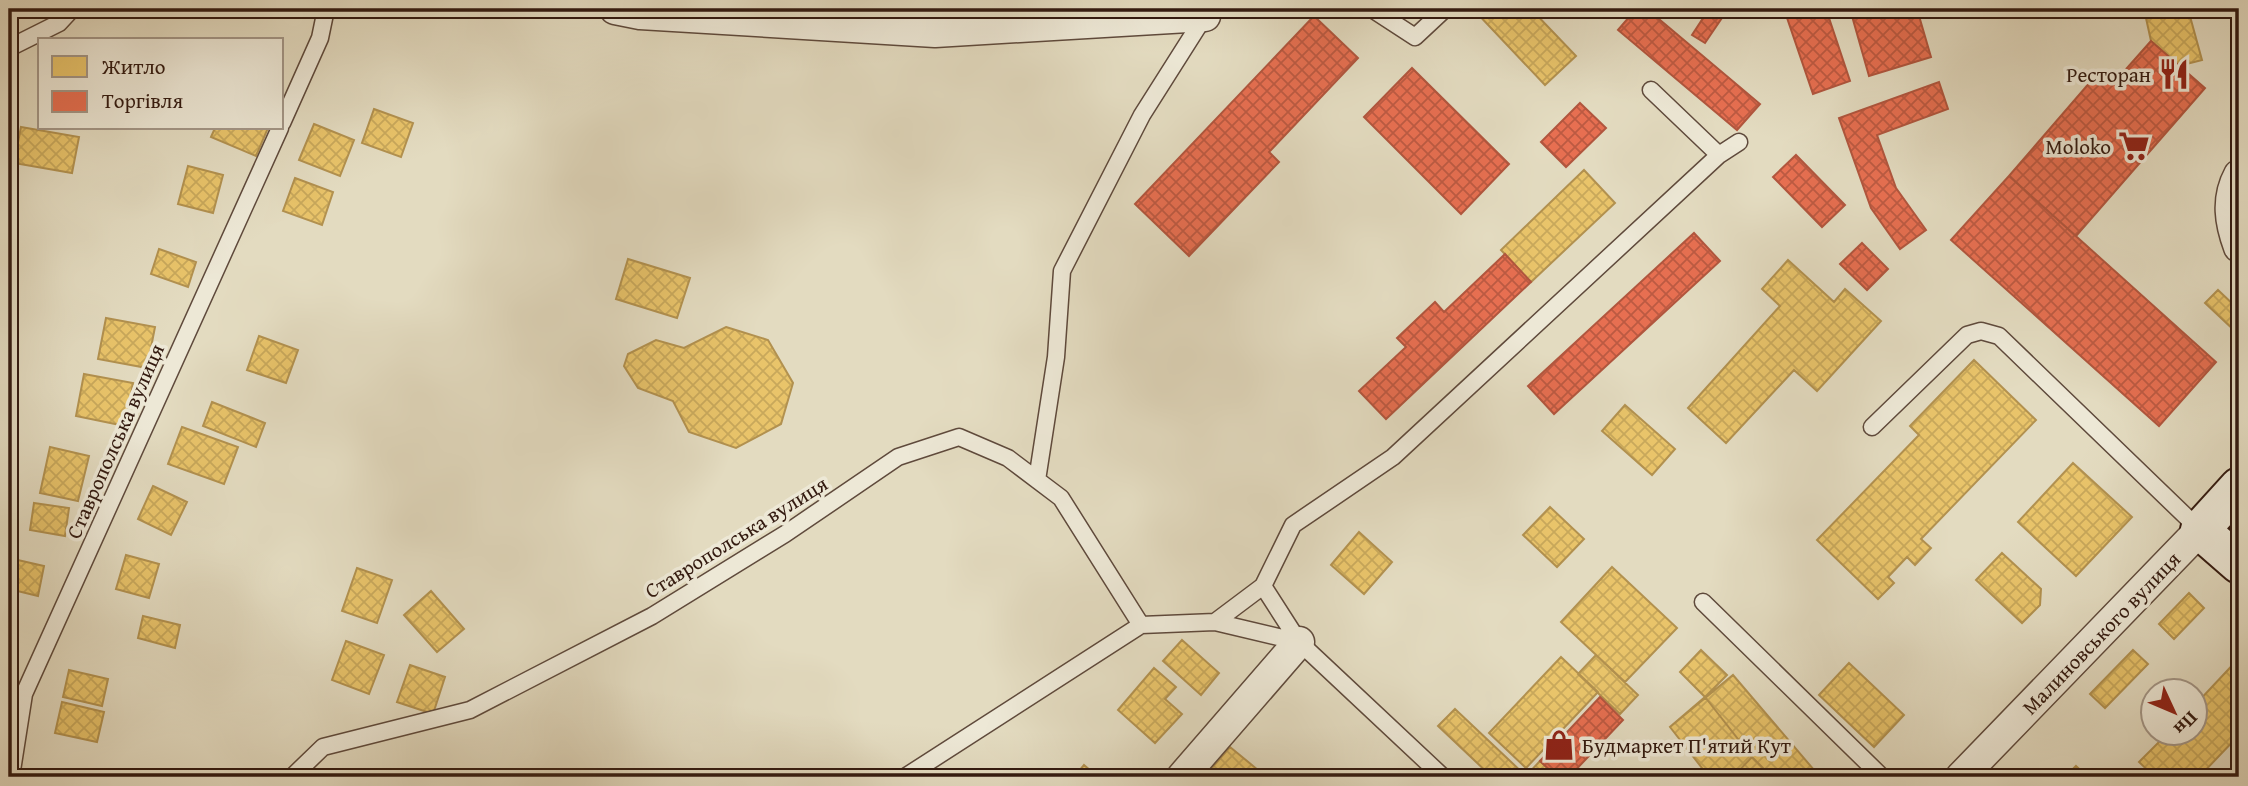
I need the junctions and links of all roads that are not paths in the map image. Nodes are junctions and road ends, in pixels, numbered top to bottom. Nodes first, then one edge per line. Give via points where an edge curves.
1 (72, 9) edge
2 (326, 9) edge
3 (615, 9) edge
4 (1372, 9) edge
5 (1445, 9) edge
6 (1207, 12) edge
7 (9, 48) edge
8 (1651, 90) dead end
9 (284, 118) edge
10 (279, 130) edge
11 (1739, 142) dead end
12 (1719, 155) junction
13 (2239, 175) edge
14 (2239, 247) edge
15 (1872, 427) dead end
16 (1037, 480) junction
17 (2239, 487) edge
18 (2200, 530) junction
19 (2239, 564) edge
20 (1263, 586) junction
21 (1703, 602) dead end
22 (1215, 622) junction
23 (1141, 625) junction
24 (1299, 642) junction
25 (12, 777) edge
26 (292, 777) edge
27 (905, 777) edge
28 (1182, 777) edge
29 (1443, 777) edge
30 (1882, 777) edge
31 (1961, 777) edge

1 - 7 lane via 59,23
2 - 9 lane, Ставрополська вулиця via 320,38
3 - 6 street via 935,32
4 - 5 lane via 1415,37
6 - 16 lane via 1142,116 1062,271 1056,357
8 - 12 lane
10 - 25 lane, Ставрополська вулиця via 23,694
11 - 12 lane
12 - 20 lane via 1393,457 1293,525
13 - 14 street via 2229,204
15 - 18 lane via 1967,335 1981,331 1999,336
16 - 23 lane, Ставрополська вулиця via 1061,498
16 - 26 lane, Ставрополська вулиця via 1008,458 959,437 898,457 652,616 471,710 323,747
17 - 18 main road, Малиновського вулиця
18 - 19 main road
18 - 31 street, Малиновського вулиця
20 - 22 lane
20 - 24 lane
21 - 30 lane
22 - 23 lane
22 - 24 lane
23 - 27 lane
24 - 28 street
24 - 29 lane

